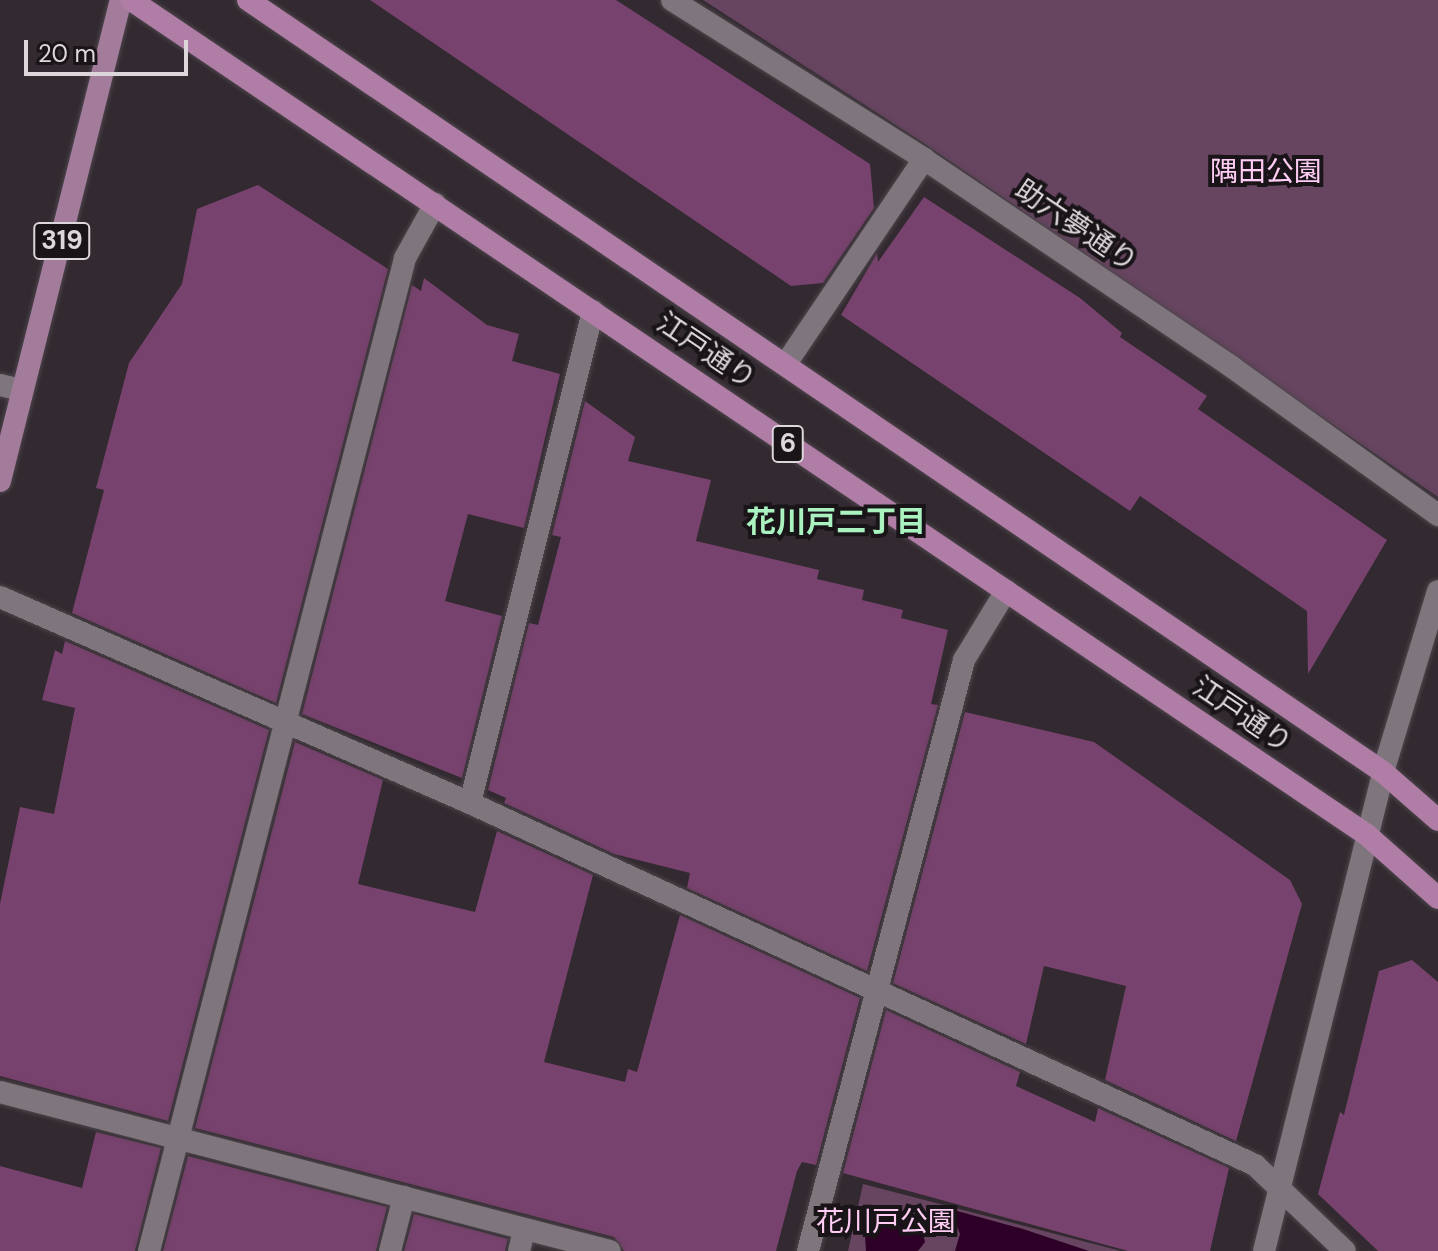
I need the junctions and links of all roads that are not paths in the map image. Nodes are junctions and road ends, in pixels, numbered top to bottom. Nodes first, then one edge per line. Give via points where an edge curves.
1 (121, 0) edge
2 (131, 0) edge
3 (248, 0) edge
4 (672, 0) edge
5 (924, 159) junction
6 (435, 204) junction
7 (593, 311) junction
8 (785, 365) junction
9 (11, 388) edge
10 (0, 481) edge
11 (1438, 515) edge
12 (1006, 591) junction
13 (1438, 591) edge
14 (0, 597) edge
15 (285, 721) junction
16 (1383, 772) junction
17 (470, 803) junction
18 (1438, 820) edge
19 (1367, 835) junction
20 (1438, 898) edge
21 (876, 989) junction
22 (0, 1092) edge
23 (179, 1137) junction
24 (1278, 1186) junction
25 (404, 1197) junction
26 (522, 1241) edge
27 (149, 1251) edge
28 (390, 1251) edge
29 (610, 1251) edge
30 (808, 1251) edge
31 (1264, 1251) edge
32 (1345, 1251) edge

1 - 9 main road, 319
2 - 6 highway, 江戸通り / 6
3 - 8 highway, 江戸通り / 6
4 - 5 street, 助六夢通り
5 - 8 street
5 - 11 street, 助六夢通り via 1232,367
6 - 7 highway, 江戸通り / 6
6 - 15 street via 405,258
7 - 12 highway, 江戸通り / 6
7 - 17 street
8 - 16 highway, 江戸通り / 6
9 - 10 main road, 319
12 - 19 highway, 江戸通り / 6
12 - 21 street via 964,660
13 - 16 street
14 - 15 street
15 - 17 street
15 - 23 street
16 - 18 highway, 江戸通り / 6
16 - 19 street
17 - 21 street
19 - 20 highway, 江戸通り / 6
19 - 24 street
21 - 24 street via 1255,1165
21 - 30 street
22 - 23 street
23 - 25 street
23 - 27 street
24 - 31 street
24 - 32 street
25 - 26 street
25 - 28 street
26 - 29 street

